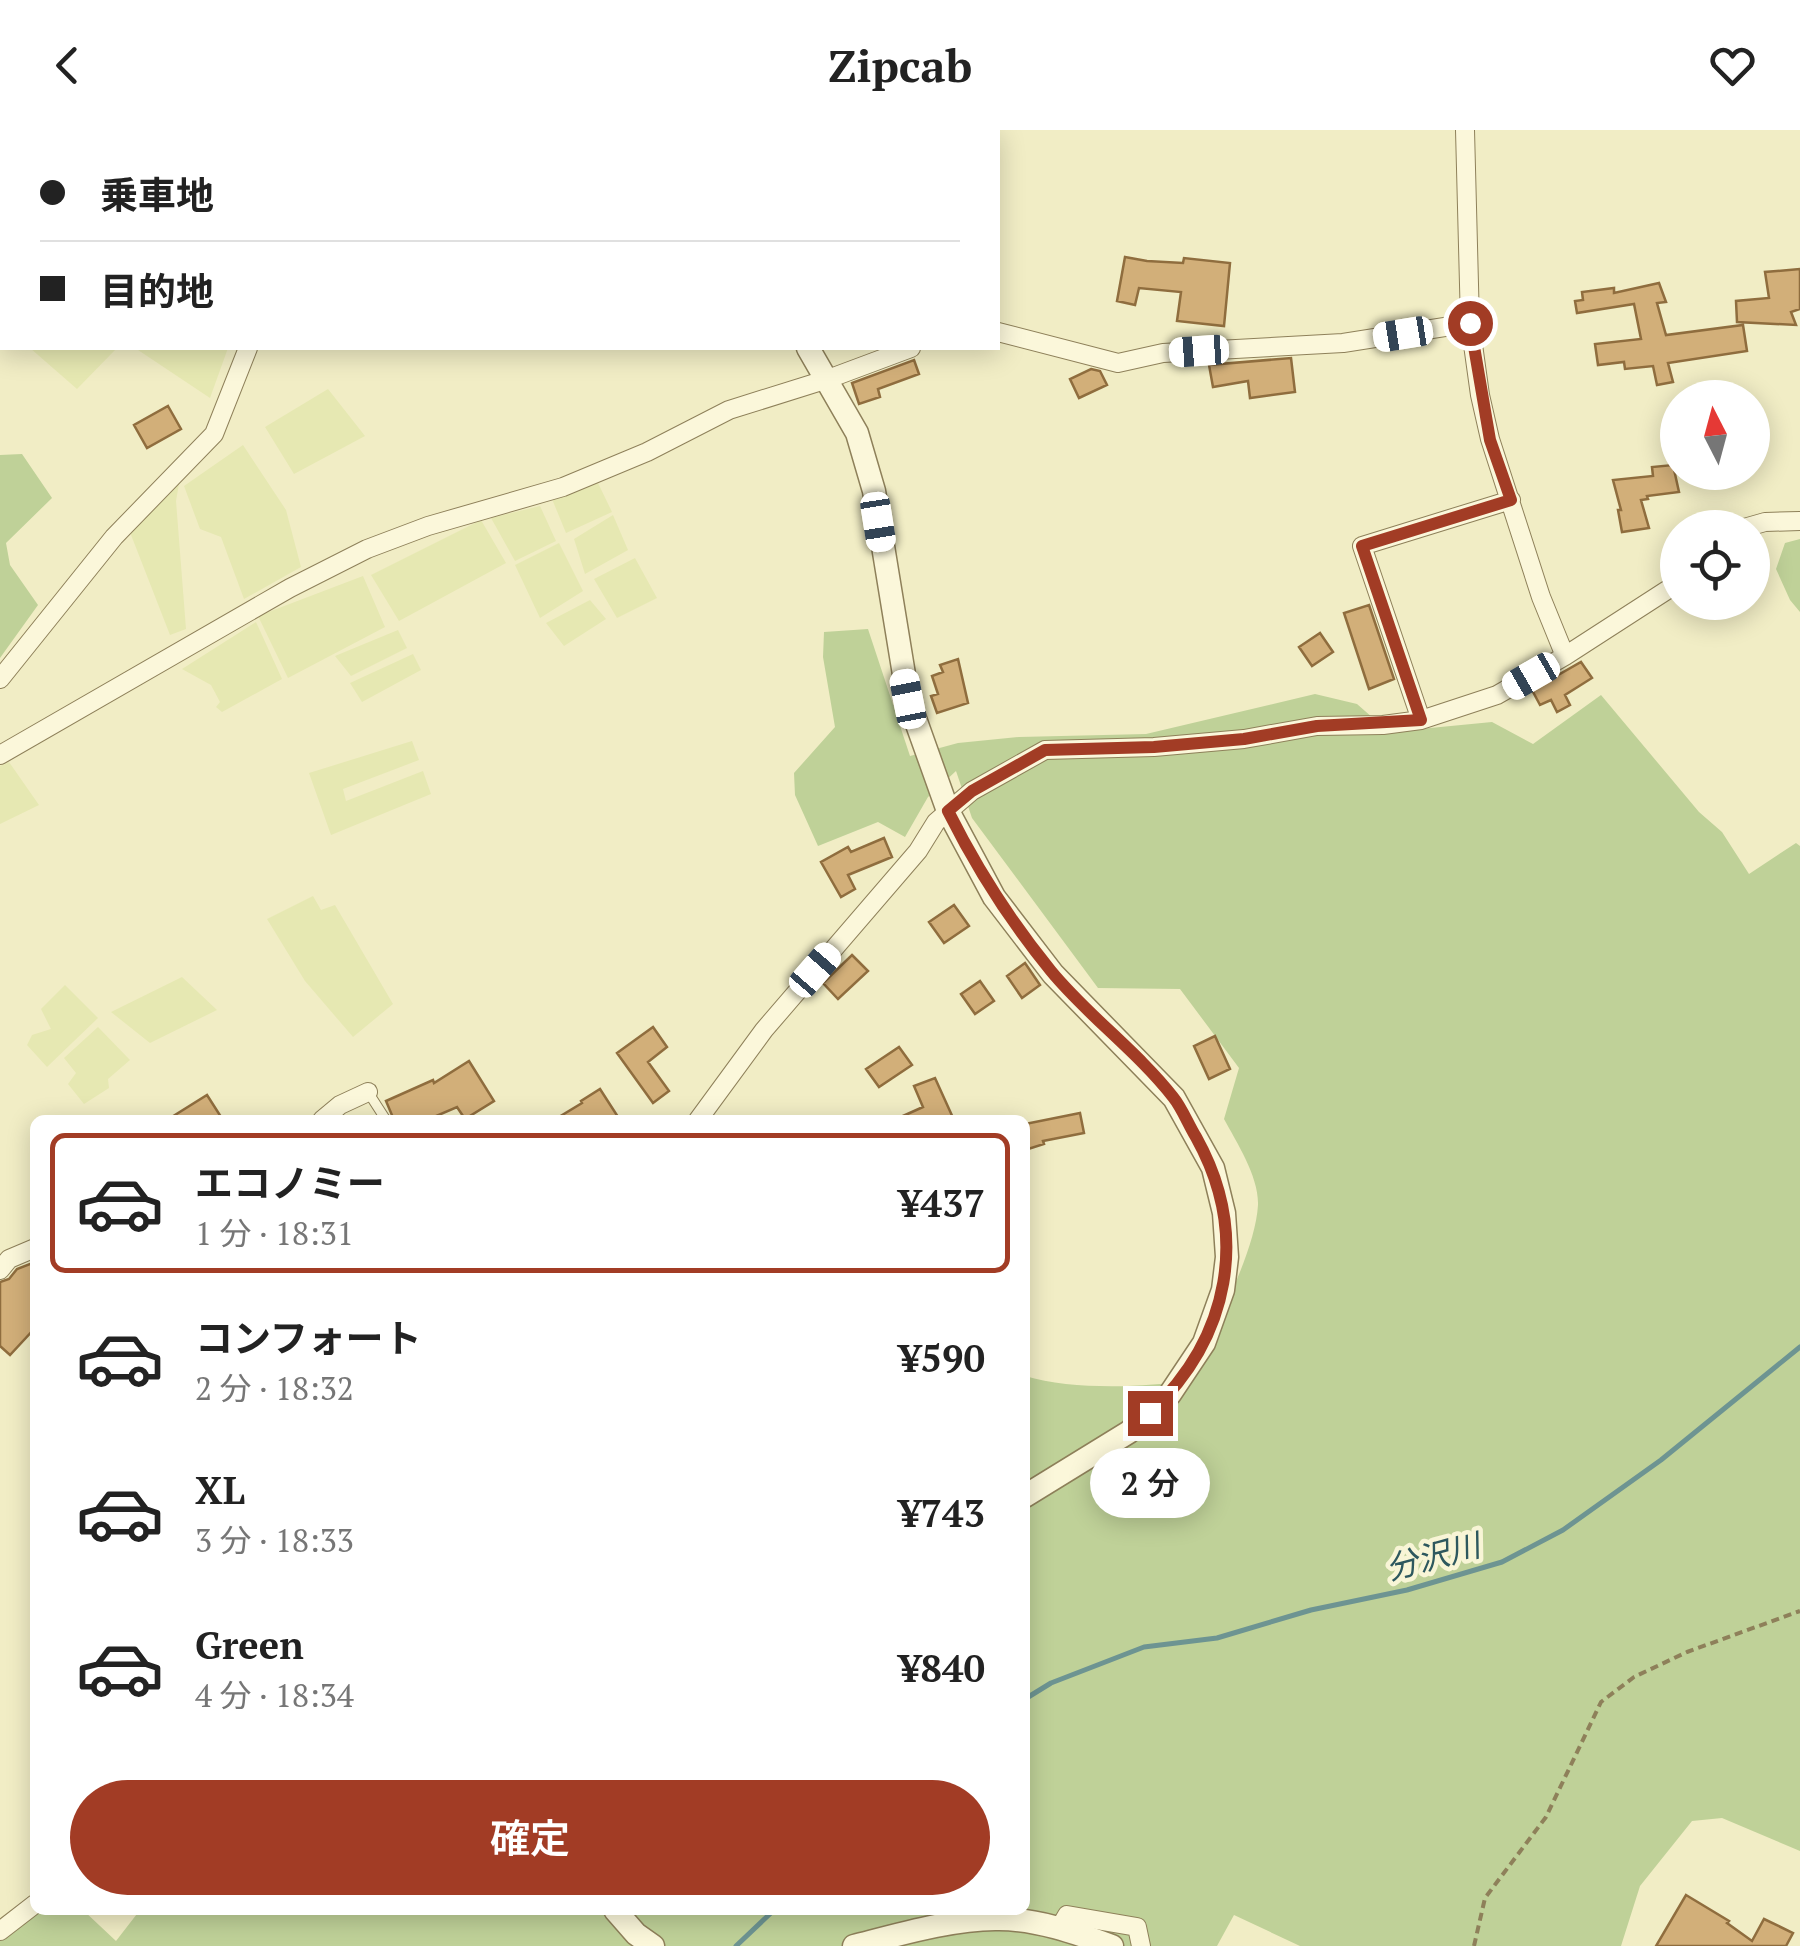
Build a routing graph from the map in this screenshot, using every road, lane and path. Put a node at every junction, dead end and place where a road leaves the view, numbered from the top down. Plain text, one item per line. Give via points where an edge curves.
1 (1465, 130) edge
2 (1470, 323) junction
3 (1000, 333) edge
4 (247, 350) edge
5 (809, 350) edge
6 (906, 350) edge
7 (828, 380) junction
8 (1511, 500) junction
9 (1800, 521) edge
10 (1770, 522) edge
11 (1660, 595) edge
12 (1565, 656) junction
13 (0, 680) edge
14 (1421, 720) junction
15 (0, 755) edge
16 (948, 811) junction
17 (368, 1092) joint
18 (328, 1115) edge
19 (384, 1115) edge
20 (702, 1115) edge
21 (30, 1250) edge
22 (3, 1259) edge
23 (1030, 1493) edge
24 (1800, 1611) edge
25 (30, 1908) edge
26 (620, 1915) edge
27 (1060, 1927) junction
28 (0, 1931) edge
29 (653, 1946) edge
30 (854, 1946) edge
31 (1112, 1946) edge
32 (1142, 1946) edge
33 (1474, 1946) edge

1 - 2 street
2 - 3 street via 1343,343 1164,353 1118,363
2 - 8 street via 1490,440
4 - 13 street via 214,434 114,537
5 - 7 street
6 - 7 street
7 - 15 street via 729,410 563,487 367,550
7 - 16 street via 856,433 874,491 908,699
8 - 12 street
8 - 14 street via 1362,546
9 - 10 street
11 - 12 street
12 - 14 street via 1496,695
14 - 16 street via 1154,747 1045,750
16 - 20 street via 764,1030
16 - 23 street via 994,897 1053,974 1174,1098 1213,1168 1224,1213 1223,1290 1204,1343 1170,1394 1129,1432
17 - 18 street
17 - 19 lane
21 - 22 street
24 - 33 path via 1686,1652 1600,1702 1546,1817 1485,1898
25 - 28 street
26 - 29 street
27 - 30 street via 999,1919
27 - 31 street
27 - 32 street via 1067,1915 1137,1927

